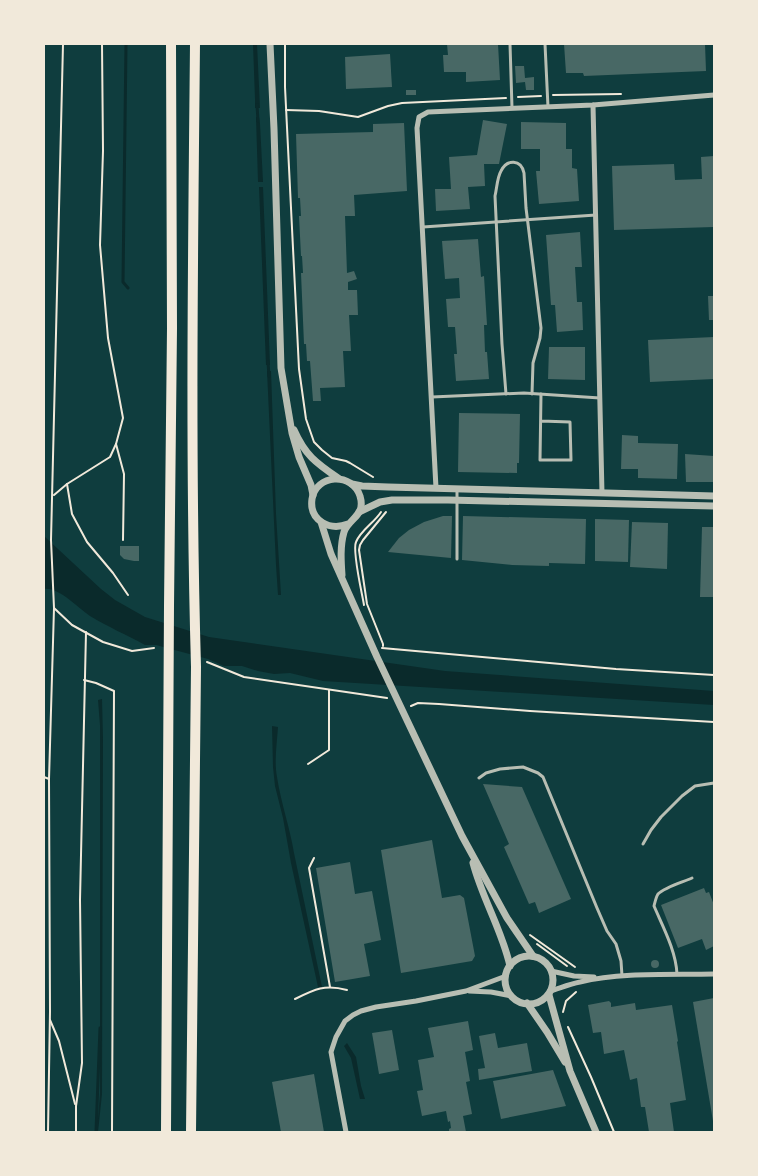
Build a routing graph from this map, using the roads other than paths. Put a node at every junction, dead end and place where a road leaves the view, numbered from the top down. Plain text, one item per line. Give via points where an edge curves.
1 (171, 44) edge
2 (195, 44) edge
3 (270, 44) edge
4 (510, 44) edge
5 (545, 44) edge
6 (714, 95) edge
7 (593, 105) junction
8 (548, 107) junction
9 (512, 108) junction
10 (596, 215) junction
11 (527, 220) junction
12 (496, 222) junction
13 (422, 227) junction
14 (506, 394) junction
15 (532, 394) junction
16 (541, 394) junction
17 (431, 398) junction
18 (600, 398) junction
19 (288, 416) junction
20 (541, 421) junction
21 (339, 478) junction
22 (352, 484) junction
23 (436, 488) junction
24 (457, 488) junction
25 (602, 493) junction
26 (313, 495) junction
27 (714, 496) edge
28 (436, 499) junction
29 (457, 500) junction
30 (714, 506) edge
31 (359, 512) junction
32 (322, 522) junction
33 (348, 524) junction
34 (457, 559) dead end
35 (342, 577) junction
36 (479, 778) dead end
37 (714, 783) edge
38 (643, 844) dead end
39 (470, 853) junction
40 (692, 878) dead end
41 (533, 956) junction
42 (510, 966) junction
43 (551, 971) junction
44 (714, 974) edge
45 (677, 975) junction
46 (506, 976) junction
47 (622, 977) junction
48 (602, 978) junction
49 (466, 991) junction
50 (549, 993) junction
51 (512, 996) junction
52 (527, 1004) junction
53 (570, 1071) junction
54 (166, 1132) edge
55 (191, 1132) edge
56 (346, 1132) edge
57 (596, 1132) edge

1 - 54 highway
2 - 55 highway via 196,667
3 - 19 street via 281,368
4 - 9 lane
5 - 8 lane
6 - 7 street
7 - 8 street
7 - 10 street
8 - 9 street
9 - 13 street via 428,112 420,117 417,128
10 - 11 lane
10 - 18 street
11 - 12 lane
11 - 12 lane via 523,168 514,162 507,164 500,173 495,196
11 - 15 lane via 541,328 533,363
12 - 13 lane
12 - 14 lane
13 - 17 street
14 - 15 lane
14 - 17 lane
15 - 16 lane
16 - 18 lane
16 - 20 lane
17 - 23 street
18 - 25 street
19 - 21 street via 309,456
19 - 26 street
20 - 20 lane via 540,460 571,460 570,422
21 - 22 street
21 - 26 street via 321,484
22 - 23 street
22 - 31 street via 360,497
23 - 24 street
23 - 28 street
24 - 25 street
24 - 29 lane
25 - 27 street
26 - 32 street via 312,507
28 - 29 street
28 - 31 street via 380,502
29 - 30 street
29 - 34 lane
31 - 33 street
32 - 33 street via 334,527
32 - 35 street
33 - 35 street via 341,551
35 - 39 street via 376,657
36 - 47 lane via 500,769 523,766 543,777 607,931 616,944
37 - 38 lane via 695,786 682,796 660,817
39 - 41 street
39 - 42 street
40 - 45 lane via 658,894 654,906 671,948
41 - 42 street via 520,958
41 - 43 street via 543,961
42 - 46 street
43 - 48 street
43 - 50 street via 553,980
44 - 45 street
45 - 47 street
46 - 49 street
46 - 51 street
47 - 48 street
48 - 50 street
49 - 51 street
49 - 56 street via 376,1007 361,1011 345,1021 332,1052
50 - 52 street via 540,1001
50 - 53 street
51 - 52 street
52 - 53 street
53 - 57 street

